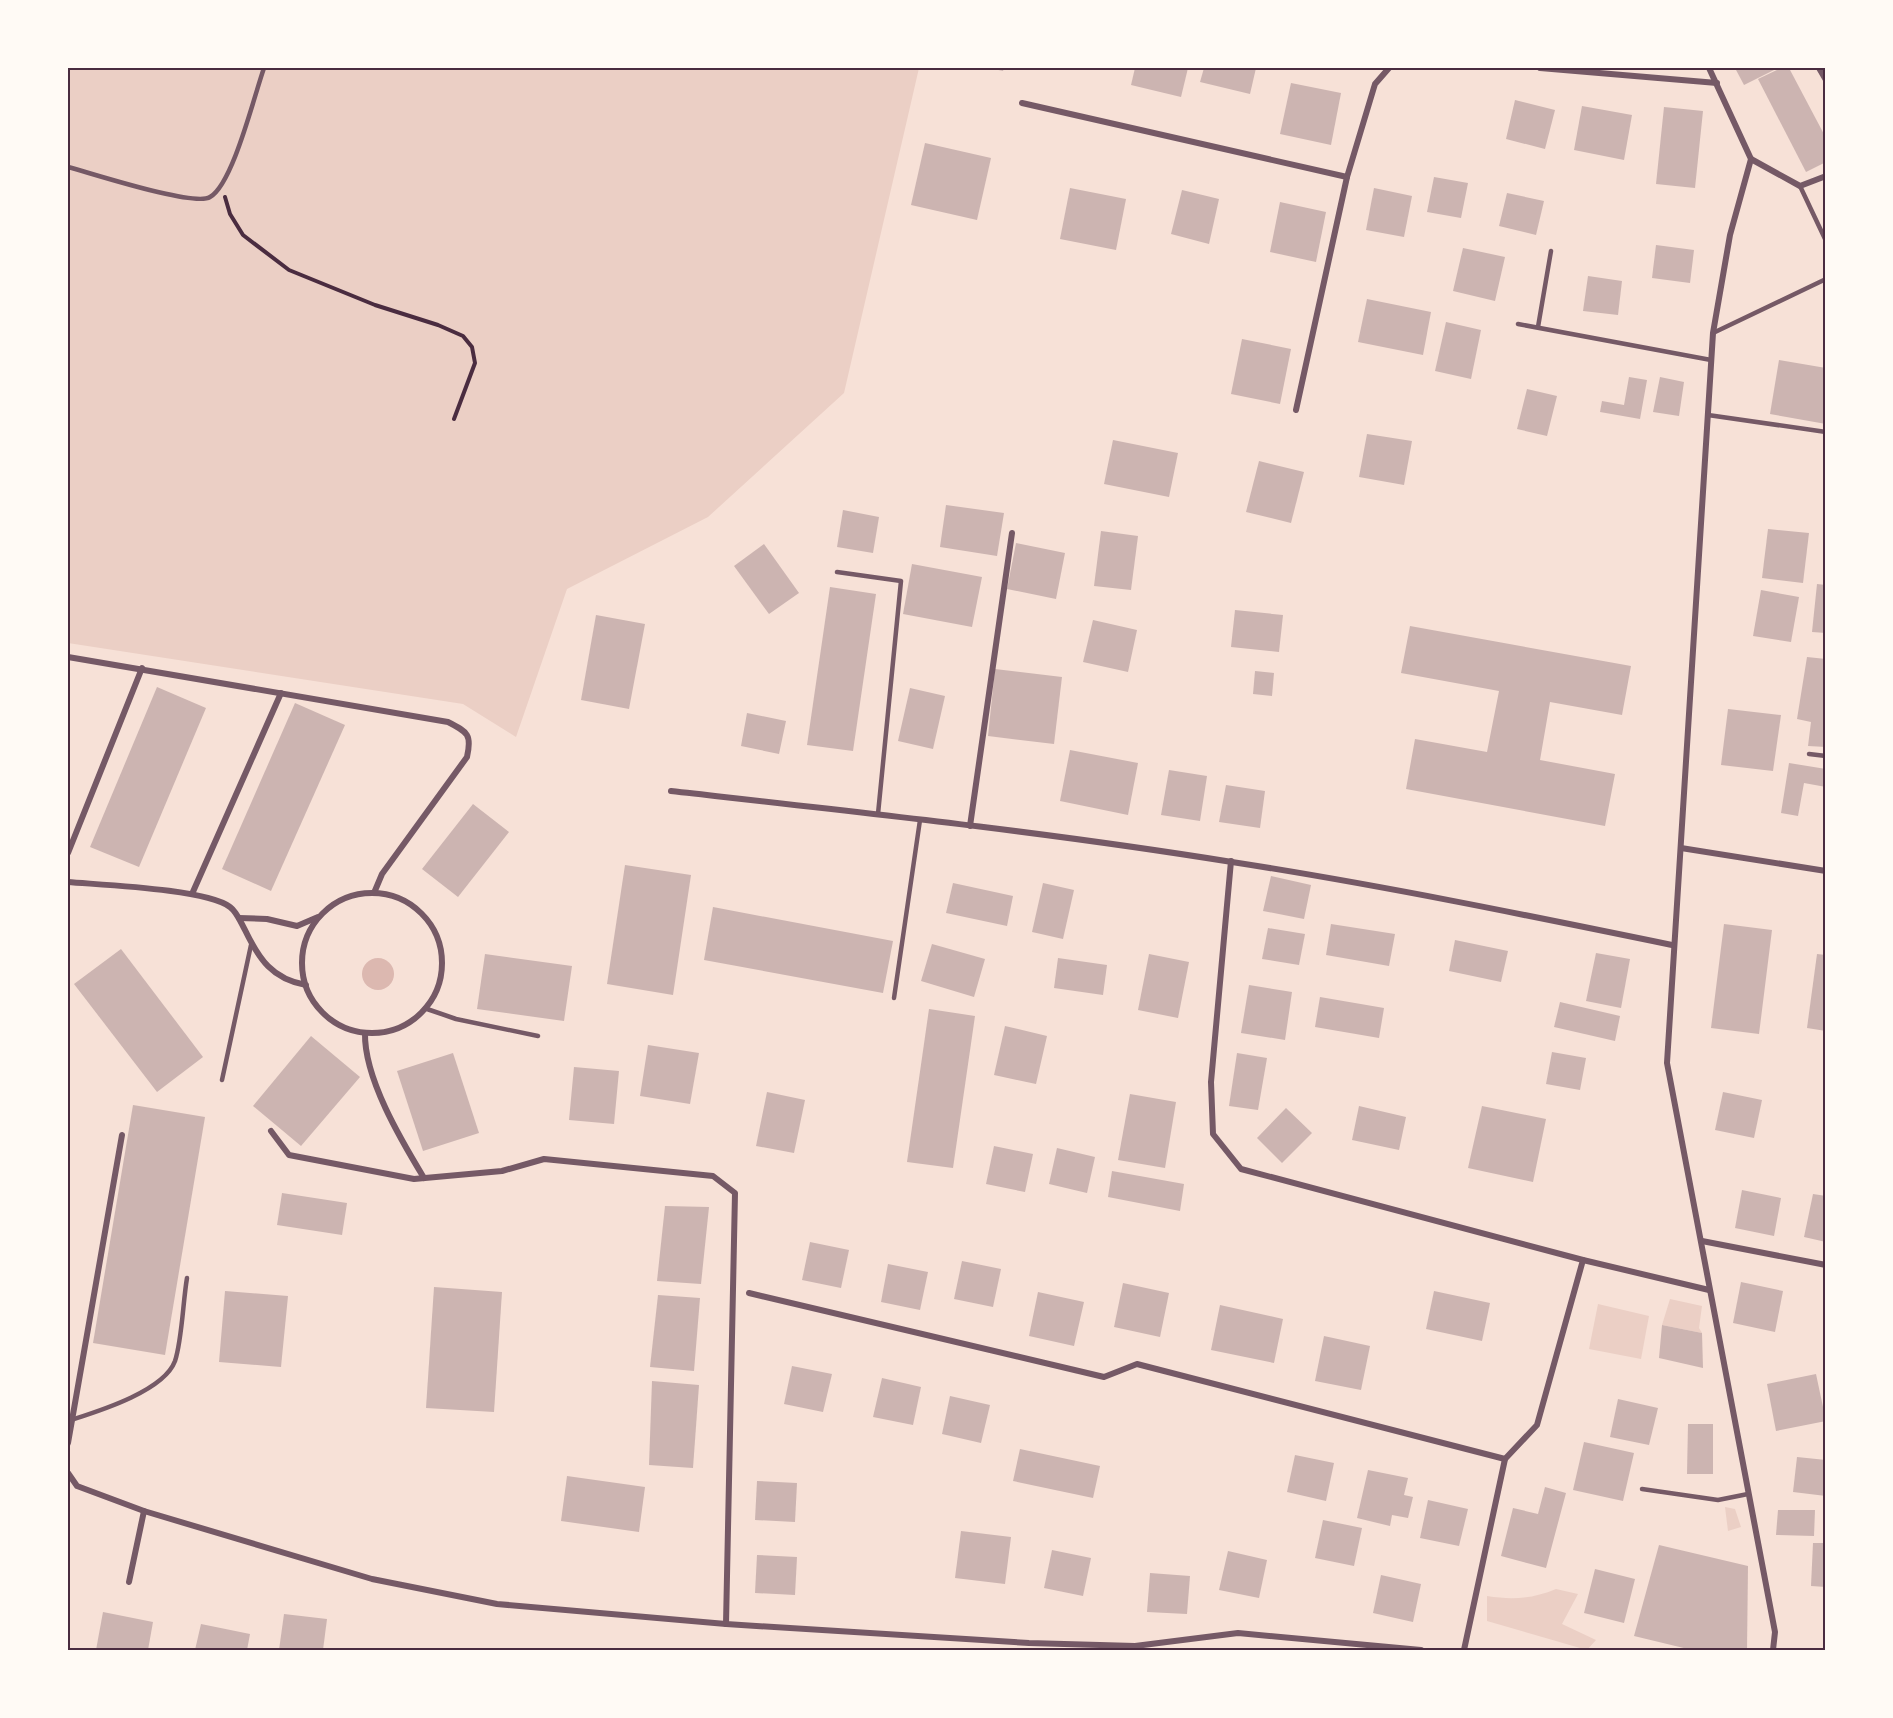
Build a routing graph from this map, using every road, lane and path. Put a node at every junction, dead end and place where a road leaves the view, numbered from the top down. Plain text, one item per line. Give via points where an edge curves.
1 (264, 68) edge
2 (1389, 68) edge
3 (1540, 68) edge
4 (1708, 68) edge
5 (1819, 68) edge
6 (1826, 80) edge
7 (1717, 83) junction
8 (1022, 103) dead end
9 (1751, 159) junction
10 (68, 167) edge
11 (1826, 176) edge
12 (1347, 177) junction
13 (1800, 186) junction
14 (222, 188) junction
15 (1826, 241) edge
16 (1551, 251) dead end
17 (1826, 279) edge
18 (1518, 324) dead end
19 (1538, 327) junction
20 (1713, 333) junction
21 (1711, 360) junction
22 (1296, 410) dead end
23 (1708, 415) junction
24 (454, 419) dead end
25 (1826, 432) edge
26 (1012, 533) dead end
27 (837, 572) dead end
28 (68, 657) edge
29 (142, 668) junction
30 (281, 693) junction
31 (1809, 754) dead end
32 (1826, 756) edge
33 (671, 791) dead end
34 (878, 814) junction
35 (920, 820) junction
36 (970, 826) junction
37 (1681, 848) junction
38 (68, 853) edge
39 (1231, 861) junction
40 (1826, 871) edge
41 (68, 882) edge
42 (374, 893) junction
43 (192, 894) junction
44 (319, 917) junction
45 (239, 918) junction
46 (251, 945) junction
47 (1672, 945) junction
48 (306, 985) junction
49 (894, 998) dead end
50 (426, 1009) junction
51 (365, 1033) junction
52 (538, 1036) dead end
53 (222, 1080) dead end
54 (272, 1131) dead end
55 (122, 1135) dead end
56 (424, 1178) junction
57 (1701, 1241) junction
58 (1583, 1260) junction
59 (1826, 1265) edge
60 (187, 1278) dead end
61 (1710, 1290) junction
62 (749, 1293) dead end
63 (71, 1420) junction
64 (68, 1443) edge
65 (1505, 1459) junction
66 (68, 1473) edge
67 (1642, 1489) dead end
68 (1748, 1494) junction
69 (144, 1511) junction
70 (129, 1582) dead end
71 (726, 1624) junction
72 (1421, 1650) edge
73 (1464, 1650) edge
74 (1773, 1650) edge

1 - 14 lane
2 - 12 street via 1375,84
3 - 7 street
4 - 7 street
5 - 6 street
7 - 9 street
8 - 12 street
9 - 13 street
9 - 20 street via 1730,235
10 - 14 lane via 187,200 208,199
11 - 13 street
12 - 22 street
13 - 15 lane
14 - 24 path via 230,214 243,235 289,270 463,336 472,347 475,363
16 - 19 lane
17 - 20 lane
18 - 19 lane
19 - 21 lane
20 - 21 street
21 - 23 street
23 - 25 lane
23 - 37 street
26 - 36 street
27 - 34 lane via 901,581
28 - 29 street
29 - 30 street
29 - 38 street
30 - 42 street via 448,722 465,730 470,742 467,757 382,874
30 - 43 street
31 - 32 lane
33 - 34 street
34 - 35 street
35 - 36 street
35 - 49 lane
36 - 39 street
37 - 40 street
37 - 47 street
39 - 47 street via 1458,901
39 - 58 street via 1211,1082 1214,1134 1241,1169
41 - 43 street
42 - 44 street via 344,898
42 - 50 street via 398,897 415,907 438,938 443,957 441,976
43 - 45 street via 230,907
44 - 45 street via 297,926
44 - 48 street via 303,950
45 - 46 street
46 - 48 street via 267,966 286,981
46 - 53 lane
47 - 57 street via 1666,1063
48 - 51 street via 328,1018
50 - 51 street via 407,1024 387,1032
50 - 52 lane
51 - 56 street via 365,1053 399,1136
54 - 56 street via 289,1155
55 - 63 street
56 - 71 street via 502,1171 544,1159 712,1176 735,1193
57 - 59 street
57 - 61 street
58 - 61 street
58 - 65 street via 1537,1425
60 - 63 lane via 175,1363 129,1400
61 - 68 street
62 - 65 street via 1104,1377 1137,1365
63 - 64 street
65 - 73 street
66 - 69 street via 77,1485
67 - 68 lane via 1718,1500
68 - 74 street via 1775,1632
69 - 70 street
69 - 71 street via 372,1579 497,1604
71 - 72 street via 1135,1646 1238,1634

